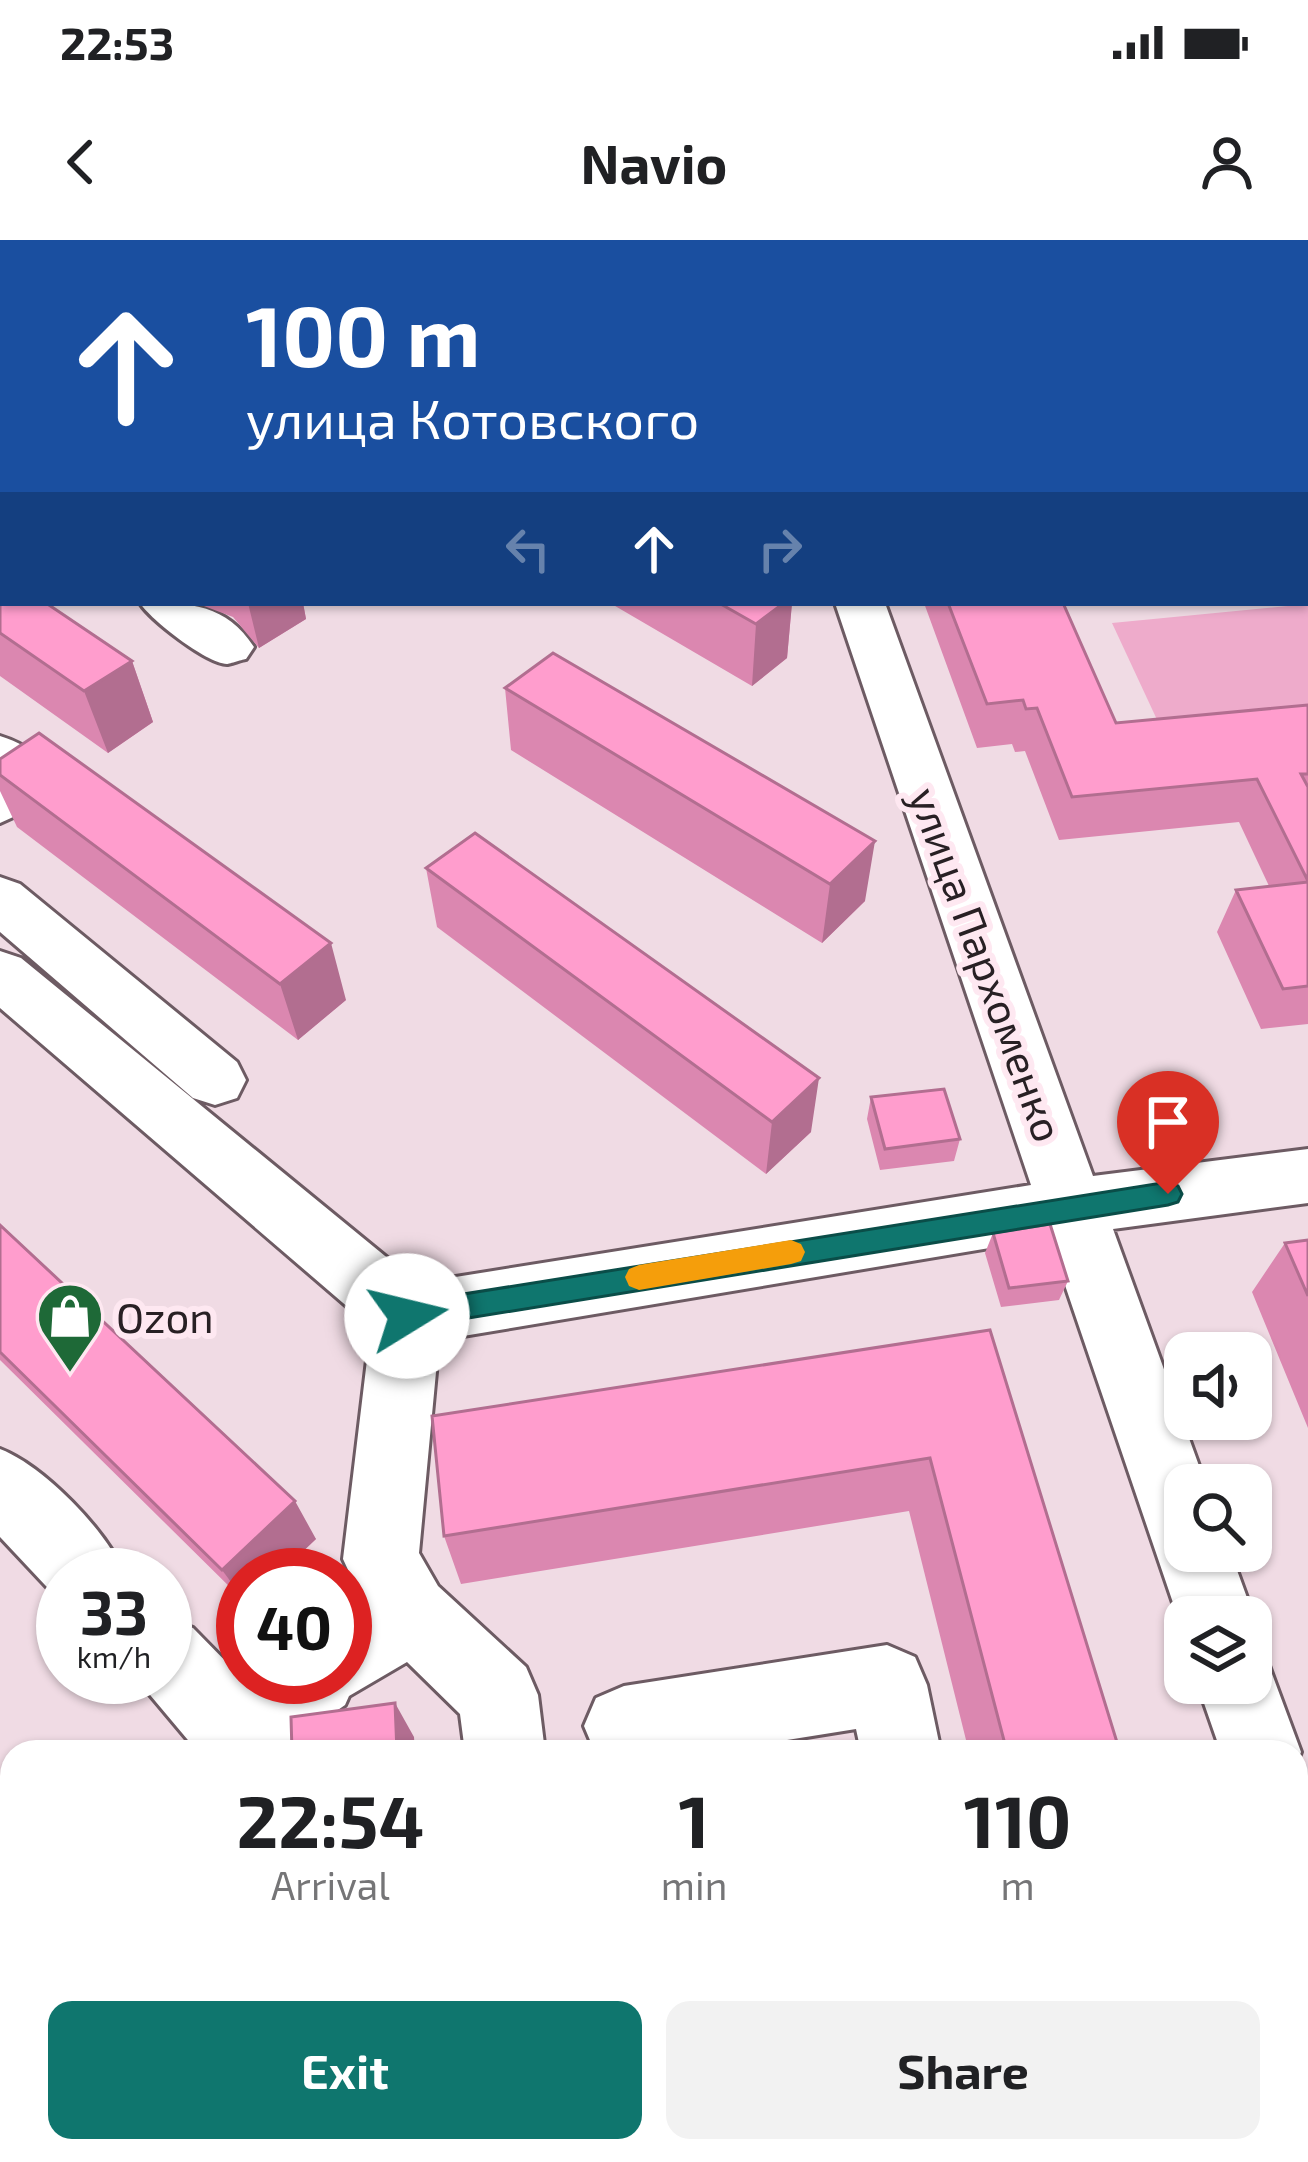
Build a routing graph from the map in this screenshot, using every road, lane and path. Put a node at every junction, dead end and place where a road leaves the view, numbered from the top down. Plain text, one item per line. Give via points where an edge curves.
1 (169, 606) edge
2 (861, 606) edge
3 (228, 647) dead end
4 (0, 754) edge
5 (0, 803) edge
6 (0, 898) edge
7 (0, 974) edge
8 (214, 1080) dead end
9 (1308, 1176) edge
10 (1075, 1206) junction
11 (407, 1316) junction
12 (1164, 1467) edge
13 (0, 1484) edge
14 (62, 1548) edge
15 (411, 1613) junction
16 (372, 1640) edge
17 (192, 1688) edge
18 (284, 1704) edge
19 (1244, 1704) edge
20 (624, 1726) dead end
21 (236, 1740) edge
22 (240, 1740) edge
23 (504, 1740) edge
24 (898, 1740) edge
25 (1257, 1740) edge

1 - 3 street
2 - 10 street, улица Пархоменко
4 - 5 street via 36,784
6 - 8 street
7 - 11 street
9 - 10 street
10 - 11 street
10 - 12 street, улица Пархоменко
11 - 15 street via 381,1559
13 - 14 street
15 - 16 street
15 - 23 street via 498,1695
17 - 21 street
18 - 22 street
19 - 25 street
20 - 24 street via 887,1685

